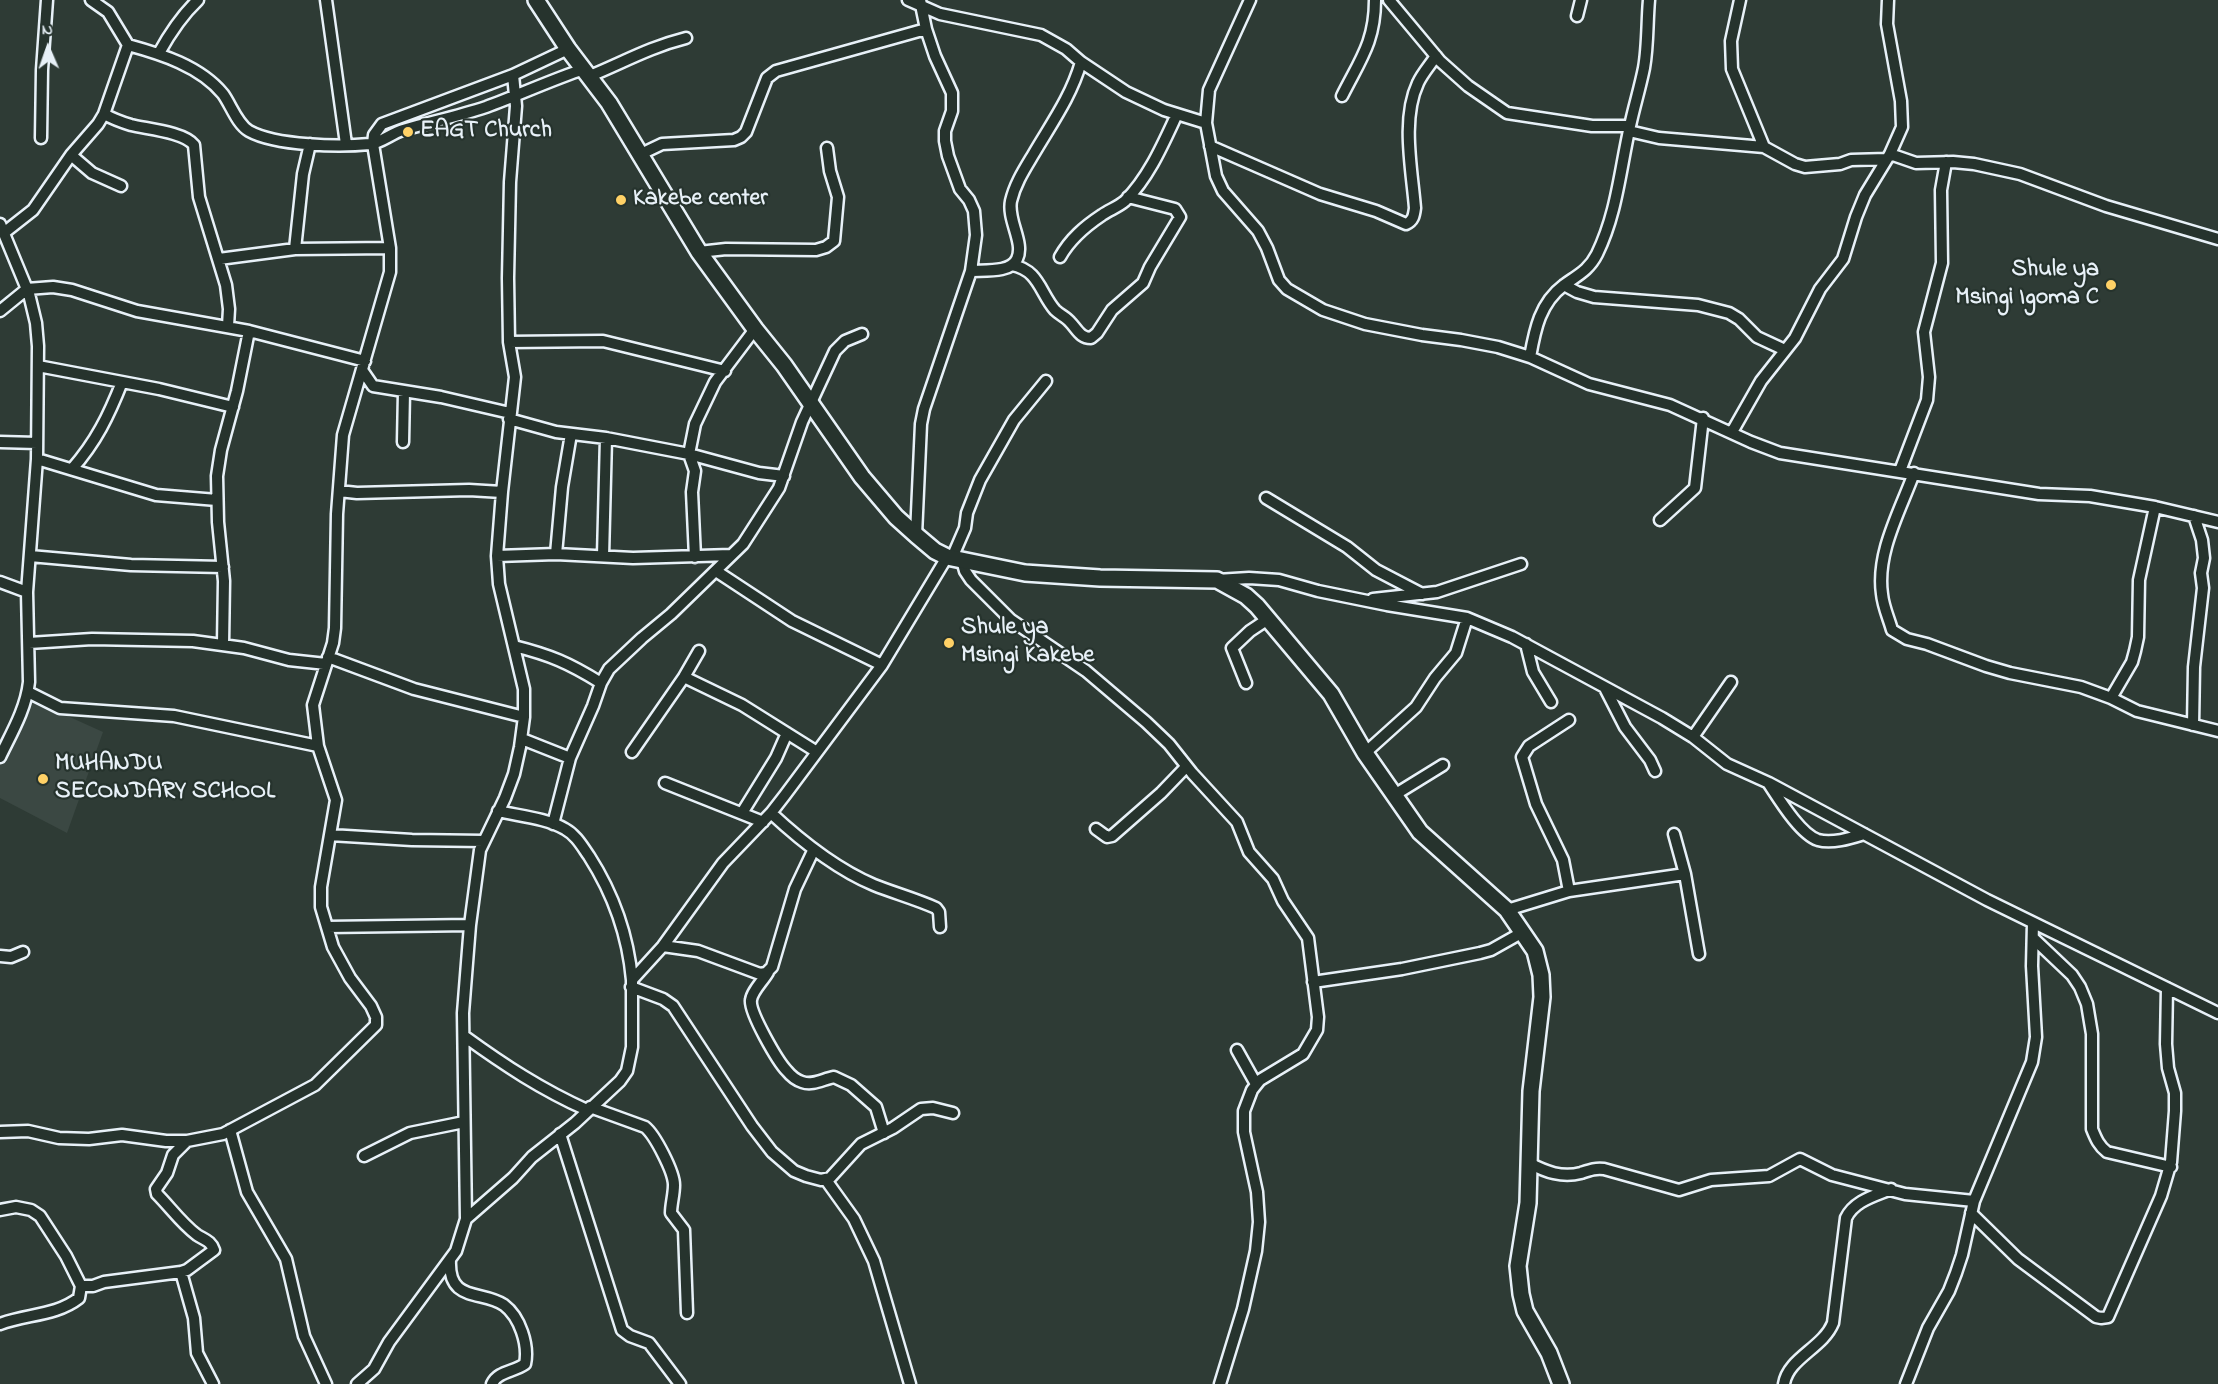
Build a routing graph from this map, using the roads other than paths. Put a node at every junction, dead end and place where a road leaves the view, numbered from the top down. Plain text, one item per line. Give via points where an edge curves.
1 (46, 0) edge
2 (91, 0) edge
3 (198, 0) edge
4 (326, 0) edge
5 (536, 0) edge
6 (908, 0) edge
7 (1250, 0) edge
8 (1375, 0) edge
9 (1389, 0) edge
10 (1581, 0) edge
11 (1649, 0) edge
12 (1740, 0) edge
13 (1888, 0) edge
14 (921, 4) edge
15 (1577, 16) dead end
16 (926, 29) junction
17 (686, 38) dead end
18 (128, 45) junction
19 (568, 49) junction
20 (159, 53) junction
21 (1436, 56) junction
22 (1082, 62) junction
23 (587, 73) junction
24 (513, 75) junction
25 (515, 95) junction
26 (1342, 96) dead end
27 (104, 114) junction
28 (1177, 114) junction
29 (1206, 123) junction
30 (1629, 129) junction
31 (41, 138) dead end
32 (310, 144) junction
33 (346, 144) junction
34 (373, 144) junction
35 (1210, 146) junction
36 (1764, 147) junction
37 (827, 148) dead end
38 (641, 154) junction
39 (71, 155) junction
40 (1889, 157) junction
41 (1946, 162) junction
42 (121, 186) dead end
43 (1128, 197) junction
44 (2, 228) edge
45 (2218, 239) edge
46 (390, 248) junction
47 (295, 249) junction
48 (699, 252) junction
49 (1060, 257) dead end
50 (219, 259) junction
51 (1012, 265) junction
52 (971, 271) junction
53 (1564, 285) junction
54 (27, 289) junction
55 (0, 311) edge
56 (228, 326) junction
57 (755, 329) junction
58 (249, 331) junction
59 (862, 334) dead end
60 (510, 342) junction
61 (1785, 350) junction
62 (1530, 357) junction
63 (364, 365) junction
64 (38, 366) junction
65 (725, 371) junction
66 (1046, 381) dead end
67 (122, 382) junction
68 (404, 392) junction
69 (812, 404) junction
70 (233, 407) junction
71 (510, 416) junction
72 (1703, 418) junction
73 (1732, 432) junction
74 (571, 434) junction
75 (606, 438) junction
76 (0, 442) edge
77 (37, 442) junction
78 (403, 442) dead end
79 (689, 454) junction
80 (37, 459) junction
81 (72, 469) junction
82 (1900, 471) junction
83 (1914, 474) junction
84 (784, 476) junction
85 (339, 490) junction
86 (502, 492) junction
87 (1266, 498) dead end
88 (217, 500) junction
89 (2155, 507) junction
90 (2194, 516) junction
91 (1660, 520) dead end
92 (2218, 522) edge
93 (916, 535) junction
94 (556, 554) junction
95 (731, 555) junction
96 (30, 556) junction
97 (497, 556) junction
98 (603, 556) junction
99 (695, 556) junction
100 (954, 558) junction
101 (1521, 564) dead end
102 (223, 567) junction
103 (716, 571) junction
104 (1217, 580) junction
105 (0, 582) edge
106 (27, 592) junction
107 (1422, 594) junction
108 (1363, 600) junction
109 (1467, 618) junction
110 (1268, 619) junction
111 (29, 643) junction
112 (1526, 644) junction
113 (223, 645) junction
114 (514, 646) junction
115 (699, 651) dead end
116 (327, 661) junction
117 (882, 665) junction
118 (684, 677) junction
119 (1731, 682) dead end
120 (601, 683) junction
121 (1245, 683) dead end
122 (1605, 688) junction
123 (28, 692) junction
124 (2111, 698) junction
125 (1551, 702) dead end
126 (524, 717) junction
127 (1569, 720) dead end
128 (2193, 724) junction
129 (2218, 731) edge
130 (787, 733) junction
131 (1693, 736) junction
132 (522, 740) junction
133 (318, 746) junction
134 (632, 752) dead end
135 (817, 752) junction
136 (1365, 753) junction
137 (0, 757) edge
138 (570, 758) junction
139 (1443, 765) dead end
140 (1186, 767) junction
141 (1655, 771) dead end
142 (665, 783) dead end
143 (1769, 783) junction
144 (1396, 794) junction
145 (498, 812) junction
146 (742, 813) junction
147 (771, 813) junction
148 (763, 822) junction
149 (553, 824) junction
150 (1096, 829) dead end
151 (1674, 834) dead end
152 (1864, 834) junction
153 (330, 835) junction
154 (484, 841) junction
155 (814, 849) junction
156 (1685, 874) junction
157 (1569, 891) junction
158 (1507, 910) junction
159 (2033, 923) junction
160 (470, 925) junction
161 (327, 927) junction
162 (940, 927) dead end
163 (1523, 932) junction
164 (2032, 938) junction
165 (663, 946) junction
166 (23, 952) dead end
167 (1699, 954) dead end
168 (0, 956) edge
169 (768, 972) junction
170 (1313, 982) junction
171 (631, 984) junction
172 (2167, 988) junction
173 (2217, 1011) edge
174 (464, 1036) junction
175 (1237, 1050) dead end
176 (1256, 1084) junction
177 (588, 1109) junction
178 (954, 1113) dead end
179 (464, 1122) junction
180 (230, 1130) junction
181 (0, 1132) edge
182 (884, 1133) junction
183 (560, 1134) junction
184 (187, 1141) junction
185 (364, 1156) dead end
186 (1529, 1164) junction
187 (2170, 1167) junction
188 (826, 1180) junction
189 (1891, 1189) junction
190 (1974, 1201) junction
191 (0, 1210) edge
192 (1971, 1213) junction
193 (466, 1219) junction
194 (450, 1260) junction
195 (181, 1272) junction
196 (81, 1286) junction
197 (687, 1313) dead end
198 (0, 1324) edge
199 (213, 1384) edge
200 (326, 1384) edge
201 (357, 1384) edge
202 (492, 1384) edge
203 (680, 1384) edge
204 (910, 1384) edge
205 (1220, 1384) edge
206 (1561, 1384) edge
207 (1784, 1384) edge
208 (1906, 1384) edge

1 - 31 street
2 - 18 street via 108,12
3 - 20 street via 172,28
4 - 33 street
5 - 19 street
6 - 14 street
7 - 29 street via 1209,90
8 - 26 street via 1375,20 1367,48
9 - 21 street
10 - 15 street
11 - 30 street via 1644,65
12 - 36 street via 1731,40 1732,69
13 - 40 street via 1887,24 1903,116
14 - 16 street
14 - 22 street via 940,14 1041,35
16 - 38 street via 776,71 767,78 741,137 662,144
16 - 52 street via 952,93 952,111 945,131 948,156 976,221
17 - 23 street
18 - 20 street
18 - 27 street
19 - 23 street
19 - 24 street
20 - 32 street via 213,84 250,131 280,141
21 - 30 street via 1468,86 1507,113
21 - 35 street via 1418,83 1408,120 1415,208 1411,222 1406,224 1320,194
22 - 28 street via 1126,92
22 - 51 street via 1071,91 1014,191 1010,218 1019,250
23 - 25 street via 547,81
23 - 38 street
24 - 25 street
24 - 34 street via 382,124
25 - 34 street via 458,116 401,130
25 - 60 street via 508,241
27 - 39 street
27 - 50 street via 192,142 199,197
28 - 29 street
28 - 43 street via 1147,174
29 - 35 street
30 - 36 street via 1659,138
30 - 53 street via 1618,196 1599,248 1587,270
32 - 33 street
32 - 47 street
33 - 34 street
34 - 46 street
35 - 62 street via 1223,191 1258,231 1279,280 1299,298 1365,324 1470,341
36 - 40 street via 1805,167
37 - 48 street via 838,197 834,241 816,250
38 - 48 street
39 - 42 street via 92,173
39 - 44 street via 33,210
40 - 41 street via 1916,163
40 - 61 street via 1865,195 1843,259 1820,289
41 - 45 street via 2020,174 2106,206
41 - 82 street via 1941,190 1942,263 1924,332 1929,377 1927,400
43 - 49 street via 1075,235
43 - 51 street via 1175,209 1180,217 1143,283 1112,310 1091,338 1080,334 1055,310 1030,273
44 - 54 street
46 - 47 street
46 - 63 street via 387,284
47 - 50 street
48 - 57 street
50 - 56 street via 226,285
51 - 52 street
52 - 93 street via 924,409
53 - 61 street via 1594,297 1698,305 1729,313 1757,337
53 - 62 street via 1542,311 1534,329
54 - 55 street
54 - 56 street via 72,290 137,311
54 - 64 street via 36,323
56 - 58 street
57 - 65 street
57 - 69 street
58 - 63 street
58 - 70 street
59 - 69 street via 845,341 835,351
60 - 65 street via 603,341
60 - 71 street via 515,377
61 - 73 street via 1761,381
62 - 72 street via 1589,384 1670,405
63 - 68 street via 373,386
63 - 85 street via 343,435
64 - 67 street
64 - 77 street
65 - 79 street via 701,409
66 - 100 street via 1014,420 980,480
67 - 70 street
67 - 81 street via 100,433
68 - 71 street via 441,397
68 - 78 street
69 - 84 street
69 - 93 street via 861,477
70 - 88 street via 221,450
71 - 74 street
71 - 86 street
72 - 73 street
72 - 91 street via 1695,488
73 - 82 street via 1780,453
74 - 75 street
74 - 94 street
75 - 79 street
75 - 98 street
76 - 77 street
77 - 80 street
79 - 84 street
79 - 99 street via 695,471
80 - 81 street
80 - 96 street
81 - 88 street via 156,495
82 - 83 street
83 - 89 street
83 - 124 street via 1883,561 1882,594 1892,630 1907,639 1986,666 2081,687
84 - 95 street via 749,535
85 - 86 street
85 - 116 street via 335,628
86 - 97 street
87 - 107 street via 1347,547 1376,570
88 - 102 street
89 - 90 street
89 - 124 street via 2139,580 2135,651
90 - 92 street
90 - 128 street via 2204,558
93 - 100 street
94 - 97 street
94 - 98 street
95 - 99 street
95 - 103 street
96 - 102 street
96 - 106 street
97 - 114 street via 499,584
98 - 99 street
100 - 104 street via 1025,573
100 - 117 street
100 - 140 street via 1011,620 1117,696 1169,744
101 - 107 street via 1459,586
102 - 113 street
103 - 117 street via 792,621
103 - 120 street via 609,669
104 - 108 street via 1279,580
104 - 110 street via 1246,596
105 - 106 street
106 - 111 street
107 - 108 street
108 - 109 street
109 - 112 street
109 - 136 street via 1456,653 1416,707
110 - 121 street via 1232,648
110 - 136 street via 1331,694
111 - 113 street via 162,639
111 - 123 street
112 - 122 street
112 - 125 street via 1533,672
113 - 116 street via 289,660
114 - 120 street via 548,654
114 - 126 street via 524,689
115 - 118 street
116 - 126 street via 414,689
116 - 133 street via 313,705
117 - 135 street
118 - 130 street via 726,696
118 - 134 street
119 - 131 street
120 - 138 street
122 - 131 street
122 - 141 street
123 - 133 street via 60,708 174,716
123 - 137 street
124 - 128 street via 2137,711
126 - 132 street
127 - 157 street via 1529,746 1522,757 1536,804 1563,860
128 - 129 street
130 - 135 street
130 - 146 street
131 - 143 street via 1727,764
132 - 138 street
132 - 145 street via 514,774
133 - 153 street via 335,796
135 - 147 street
136 - 144 street
138 - 149 street
139 - 144 street
140 - 150 street via 1112,836
140 - 170 street via 1235,819 1249,852 1272,879 1304,931
142 - 146 street
143 - 152 street
143 - 152 street via 1798,823 1816,839 1838,840
144 - 158 street via 1428,841
145 - 149 street
145 - 154 street
146 - 148 street
147 - 148 street
147 - 155 street
148 - 165 street via 723,863
149 - 171 street via 579,841 608,888 626,938
151 - 156 street
152 - 159 street
153 - 154 street
153 - 161 street via 321,887
154 - 160 street
155 - 162 street via 873,884 936,908
155 - 169 street via 795,889
156 - 157 street
156 - 167 street
157 - 158 street
158 - 163 street
159 - 164 street
159 - 172 street
160 - 161 street
160 - 174 street via 462,1013
161 - 180 street via 333,947 376,1017 376,1025 315,1085
163 - 170 street via 1480,953
163 - 186 street via 1535,951 1542,997 1531,1091
164 - 187 street via 2072,975 2087,1004 2092,1034 2092,1129 2096,1140 2107,1152
164 - 190 street via 2036,1037 2032,1062
165 - 169 street via 698,951 760,974
165 - 171 street
166 - 168 street
169 - 182 street via 751,1004 787,1072 803,1083 834,1077 846,1082 878,1109
170 - 176 street via 1318,1017 1312,1040 1303,1054
171 - 177 street via 632,1047 627,1071
171 - 188 street via 673,1006 772,1152 794,1171
172 - 173 street
172 - 187 street via 2166,1044 2175,1093
174 - 177 street via 522,1077
174 - 179 street
175 - 176 street
176 - 205 street via 1243,1121 1259,1207 1256,1251
177 - 183 street
177 - 197 street via 645,1127 672,1174 671,1213 684,1230
178 - 182 street via 922,1108
179 - 185 street via 410,1133
179 - 193 street
180 - 184 street
180 - 200 street via 247,1192 286,1259 304,1336
181 - 184 street via 28,1131 59,1138 122,1135
182 - 188 street via 861,1144
183 - 193 street
183 - 203 street via 622,1330 649,1342
184 - 195 street via 172,1155 157,1194 214,1250
186 - 189 street via 1546,1173 1566,1175 1604,1169 1679,1190 1711,1180 1769,1176 1800,1159 1832,1174
186 - 206 street via 1528,1203 1518,1266 1521,1294 1525,1311
187 - 192 street via 2161,1196 2105,1318 2096,1317 2030,1268
188 - 204 street via 854,1219 874,1261
189 - 190 street via 1913,1196
189 - 207 street via 1850,1210 1830,1331 1789,1370
190 - 192 street
191 - 196 street via 31,1210 40,1216
192 - 208 street via 1956,1273
193 - 194 street
194 - 201 street via 389,1341 374,1369
194 - 202 street via 449,1269 458,1286 474,1296 506,1306 522,1333 525,1364 499,1375
195 - 196 street
195 - 199 street via 192,1305 197,1353
196 - 198 street via 77,1300 58,1310

